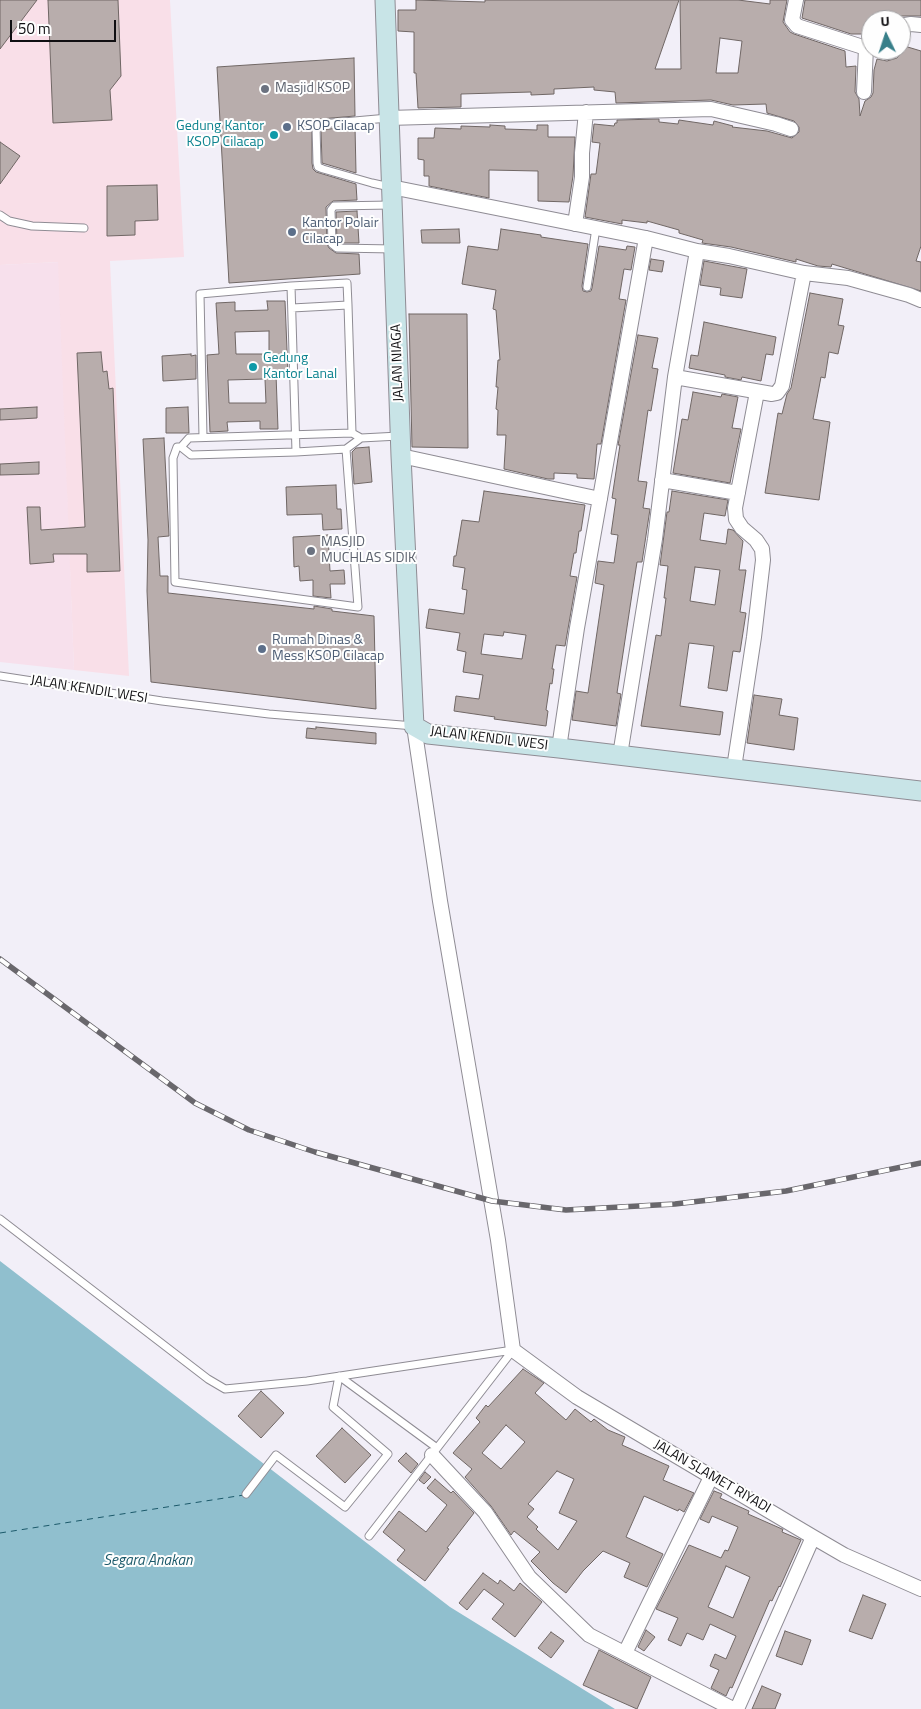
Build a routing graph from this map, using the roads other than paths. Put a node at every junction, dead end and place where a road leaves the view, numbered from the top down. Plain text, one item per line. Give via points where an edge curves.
1 (385, 0) edge
2 (796, 0) edge
3 (861, 46) edge
4 (870, 60) edge
5 (864, 92) dead end
6 (586, 112) junction
7 (388, 118) junction
8 (791, 129) dead end
9 (392, 196) junction
10 (0, 215) edge
11 (575, 224) junction
12 (84, 228) dead end
13 (596, 228) junction
14 (646, 238) junction
15 (394, 249) junction
16 (697, 251) junction
17 (804, 272) junction
18 (291, 286) junction
19 (587, 286) dead end
20 (921, 300) edge
21 (348, 305) junction
22 (292, 308) junction
23 (675, 377) junction
24 (756, 392) junction
25 (352, 433) junction
26 (294, 435) junction
27 (400, 436) junction
28 (203, 437) junction
29 (361, 438) junction
30 (181, 447) junction
31 (346, 449) junction
32 (296, 452) junction
33 (401, 456) junction
34 (662, 480) junction
35 (738, 493) junction
36 (600, 499) junction
37 (0, 676) edge
38 (414, 726) junction
39 (559, 748) junction
40 (620, 755) junction
41 (734, 768) junction
42 (921, 791) edge
43 (0, 1219) edge
44 (513, 1350) junction
45 (339, 1376) junction
46 (435, 1452) junction
47 (711, 1477) junction
48 (246, 1494) dead end
49 (369, 1536) dead end
50 (813, 1537) junction
51 (921, 1588) edge
52 (625, 1653) junction
53 (733, 1709) edge
54 (737, 1709) edge

1 - 7 main road, JALAN NIAGA
2 - 3 street via 792,20 797,26
4 - 5 street
6 - 7 street
6 - 8 street via 711,109
6 - 11 street
7 - 9 main road, JALAN NIAGA
7 - 9 lane via 316,127 317,163 318,167 372,184
9 - 11 street
9 - 15 main road, JALAN NIAGA
9 - 15 lane via 334,206 331,210 332,244 337,248
10 - 12 lane via 9,221 32,226
11 - 13 street
13 - 14 street
13 - 19 lane
14 - 16 street
14 - 36 street
15 - 27 main road, JALAN NIAGA
16 - 17 street
16 - 23 street
17 - 20 street via 848,278
17 - 24 street via 782,386 777,393
18 - 21 lane via 347,283
18 - 22 lane
18 - 28 lane via 200,294
21 - 22 lane
21 - 25 lane
22 - 26 lane
23 - 24 street
23 - 34 street
24 - 35 street
25 - 26 lane
25 - 29 lane
26 - 28 lane
26 - 32 lane
27 - 29 lane
27 - 33 main road, JALAN NIAGA
28 - 30 lane via 189,438
29 - 31 lane
30 - 31 lane via 177,447 172,458 175,582 358,606
30 - 32 lane via 191,455
31 - 32 lane
33 - 36 street
33 - 38 main road, JALAN NIAGA
34 - 35 street
34 - 40 street
35 - 41 street via 734,508 736,519 762,549 763,560
36 - 39 street
37 - 38 lane, JALAN KENDIL WESI via 268,714
38 - 39 main road, JALAN KENDIL WESI via 428,734
38 - 44 street
39 - 40 main road, JALAN KENDIL WESI
40 - 41 main road, JALAN KENDIL WESI
41 - 42 main road, JALAN KENDIL WESI
43 - 45 lane via 225,1390
44 - 45 lane
44 - 46 lane
44 - 47 street, JALAN SLAMET RIYADI via 577,1397
45 - 46 lane
45 - 48 lane via 333,1408 388,1454 345,1507 276,1455
46 - 49 lane
46 - 52 street via 485,1512 529,1577 589,1635
47 - 50 street, JALAN SLAMET RIYADI
47 - 52 street
50 - 51 street, JALAN SLAMET RIYADI via 844,1555
50 - 54 street
52 - 53 street

